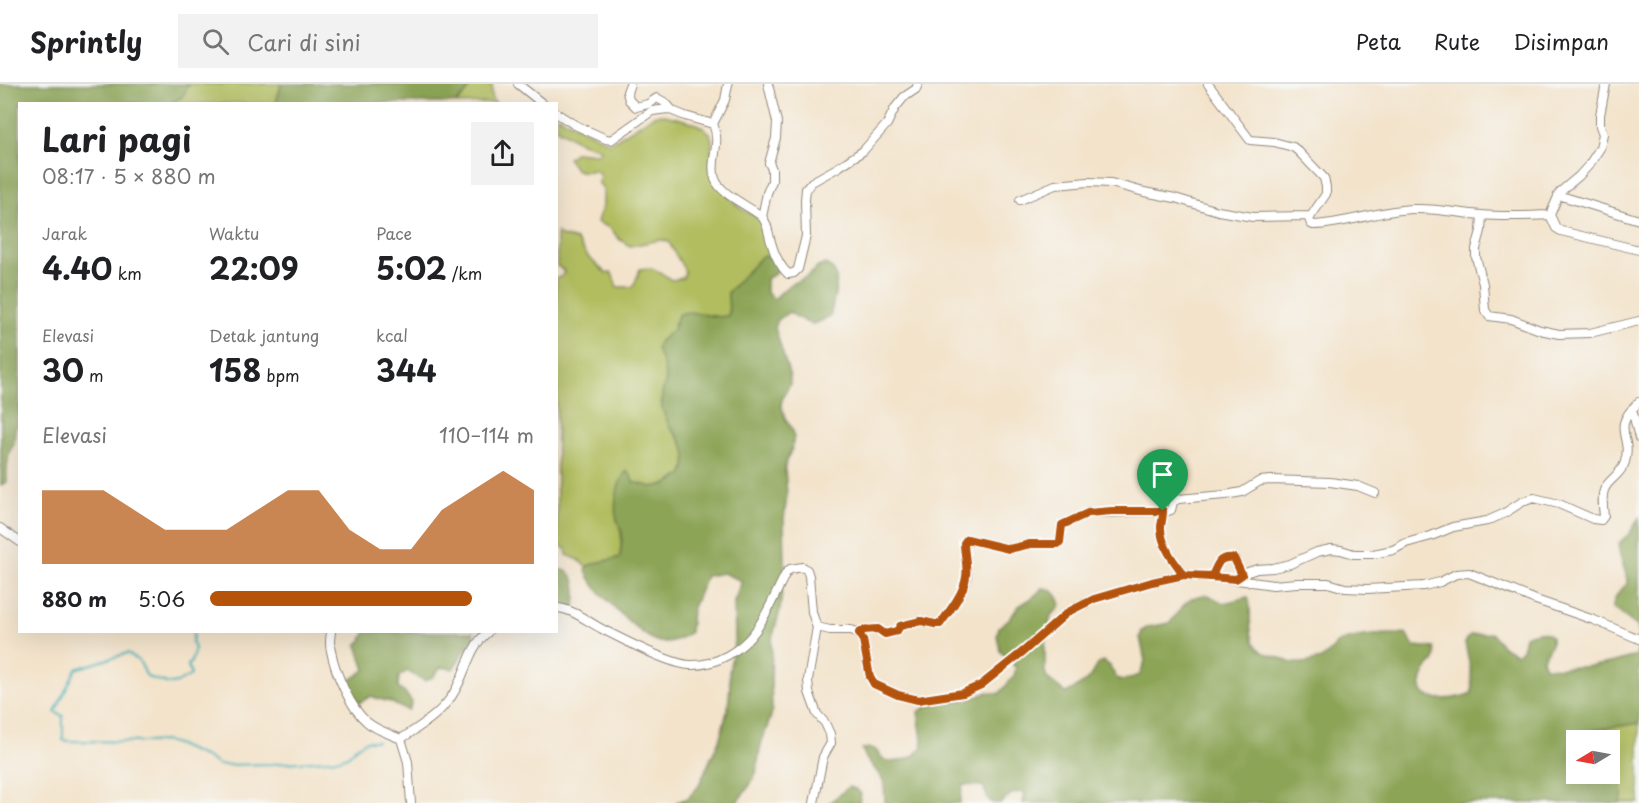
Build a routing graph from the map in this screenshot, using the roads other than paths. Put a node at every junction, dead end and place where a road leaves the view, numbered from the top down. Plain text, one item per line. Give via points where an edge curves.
1 (518, 84) edge
2 (630, 84) edge
3 (728, 84) edge
4 (768, 84) edge
5 (918, 84) edge
6 (1208, 84) edge
7 (1606, 84) edge
8 (540, 102) edge
9 (672, 110) junction
10 (558, 114) edge
11 (713, 124) junction
12 (1558, 195) junction
13 (1020, 200) dead end
14 (1550, 214) junction
15 (1482, 215) junction
16 (1311, 216) junction
17 (762, 217) junction
18 (1639, 220) edge
19 (1639, 250) edge
20 (1639, 321) edge
21 (1639, 402) edge
22 (1632, 409) junction
23 (1639, 438) edge
24 (1375, 494) dead end
25 (1163, 511) junction
26 (0, 528) edge
27 (18, 541) edge
28 (1184, 575) junction
29 (1212, 576) junction
30 (1239, 577) junction
31 (558, 608) edge
32 (818, 627) junction
33 (331, 633) edge
34 (487, 633) edge
35 (859, 633) junction
36 (1639, 639) edge
37 (401, 740) junction
38 (411, 803) edge
39 (814, 803) edge

1 - 8 street
2 - 9 street via 629,100 636,107 657,98
3 - 11 street
4 - 17 street via 777,122 769,163 772,181
5 - 17 street via 899,102 887,124 863,151 806,189 806,236 794,273 783,269
6 - 16 street via 1250,140 1293,147 1324,178 1326,195
7 - 12 street via 1600,115 1600,148 1589,165
9 - 10 street via 652,111 611,140
9 - 11 street
11 - 17 street via 717,138 715,179 735,200
12 - 14 street
12 - 18 street
13 - 16 street via 1055,185 1111,183 1253,217
14 - 15 street
14 - 19 street via 1561,231
15 - 16 street via 1399,210 1319,225 1311,224
15 - 20 street via 1476,257 1489,316 1559,334 1590,333
21 - 22 street
22 - 23 street
22 - 30 street via 1623,427 1626,460 1618,475 1605,486 1601,520 1534,498 1487,521 1453,527 1392,550 1354,554 1331,549
24 - 25 street via 1358,486 1330,482 1260,481 1242,492 1178,500 1171,510
25 - 28 street via 1165,543
25 - 35 street via 1088,513 1062,525 1058,544 1009,549 967,539 966,580 940,624 921,621 885,634 878,629
26 - 27 street
28 - 29 street
28 - 35 street via 1094,599 1068,612 981,685 963,693 918,700 874,684
29 - 30 street
29 - 30 street via 1220,560 1231,557 1237,561
30 - 36 street via 1273,585 1328,583 1367,589 1424,586 1469,573
31 - 32 street via 567,609 616,637 677,663 700,665 743,645 760,624 786,573 800,567 809,576 812,612
32 - 35 street
32 - 39 street via 809,692 831,743 822,757
33 - 37 street via 331,653 356,711 369,723
34 - 37 street via 478,641 456,689 437,714
37 - 38 street via 408,762

